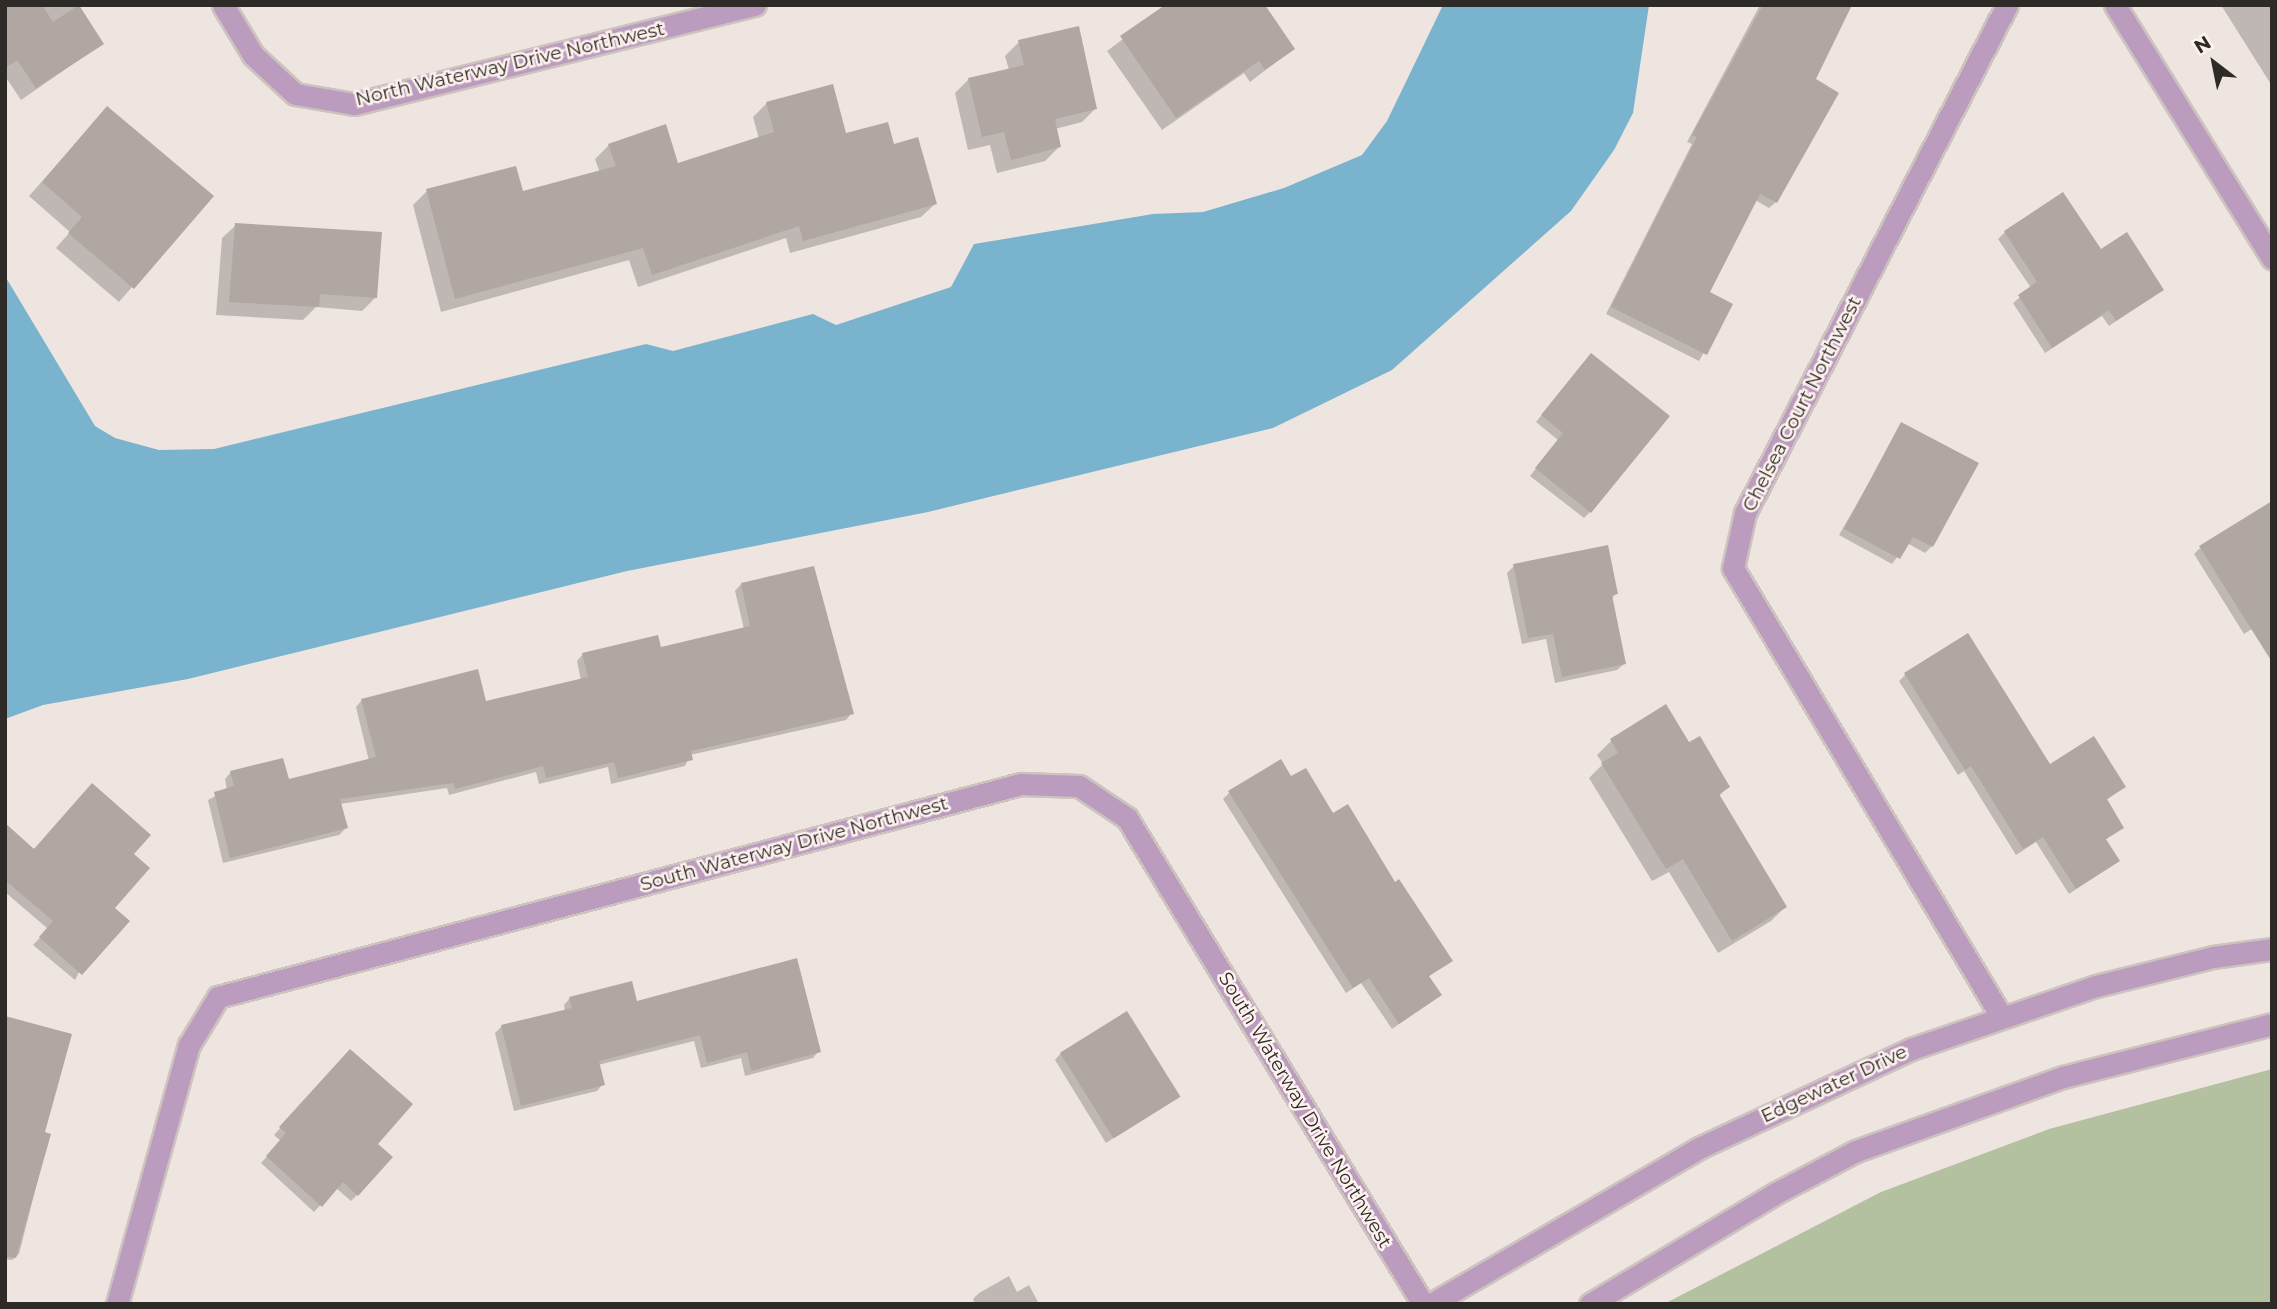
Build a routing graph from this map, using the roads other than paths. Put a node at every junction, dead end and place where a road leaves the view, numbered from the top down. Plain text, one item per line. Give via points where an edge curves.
1 (223, 5) edge
2 (755, 5) edge
3 (2007, 5) edge
4 (2115, 5) edge
5 (2272, 258) edge
6 (2272, 949) edge
7 (2001, 1016) junction
8 (2272, 1024) edge
9 (117, 1304) edge
10 (1423, 1304) edge
11 (1431, 1304) edge
12 (1590, 1304) edge

1 - 2 street, North Waterway Drive Northwest via 253,55 295,94 354,104
3 - 7 street, Chelsea Court Northwest via 1745,513 1734,568
4 - 5 street
6 - 7 street, Edgewater Drive via 2213,957
7 - 11 street, Edgewater Drive via 1911,1049 1699,1148
8 - 12 street via 2063,1077 1856,1151
9 - 10 street, South Waterway Drive Northwest via 189,1045 218,997 1021,784 1079,786 1127,818

